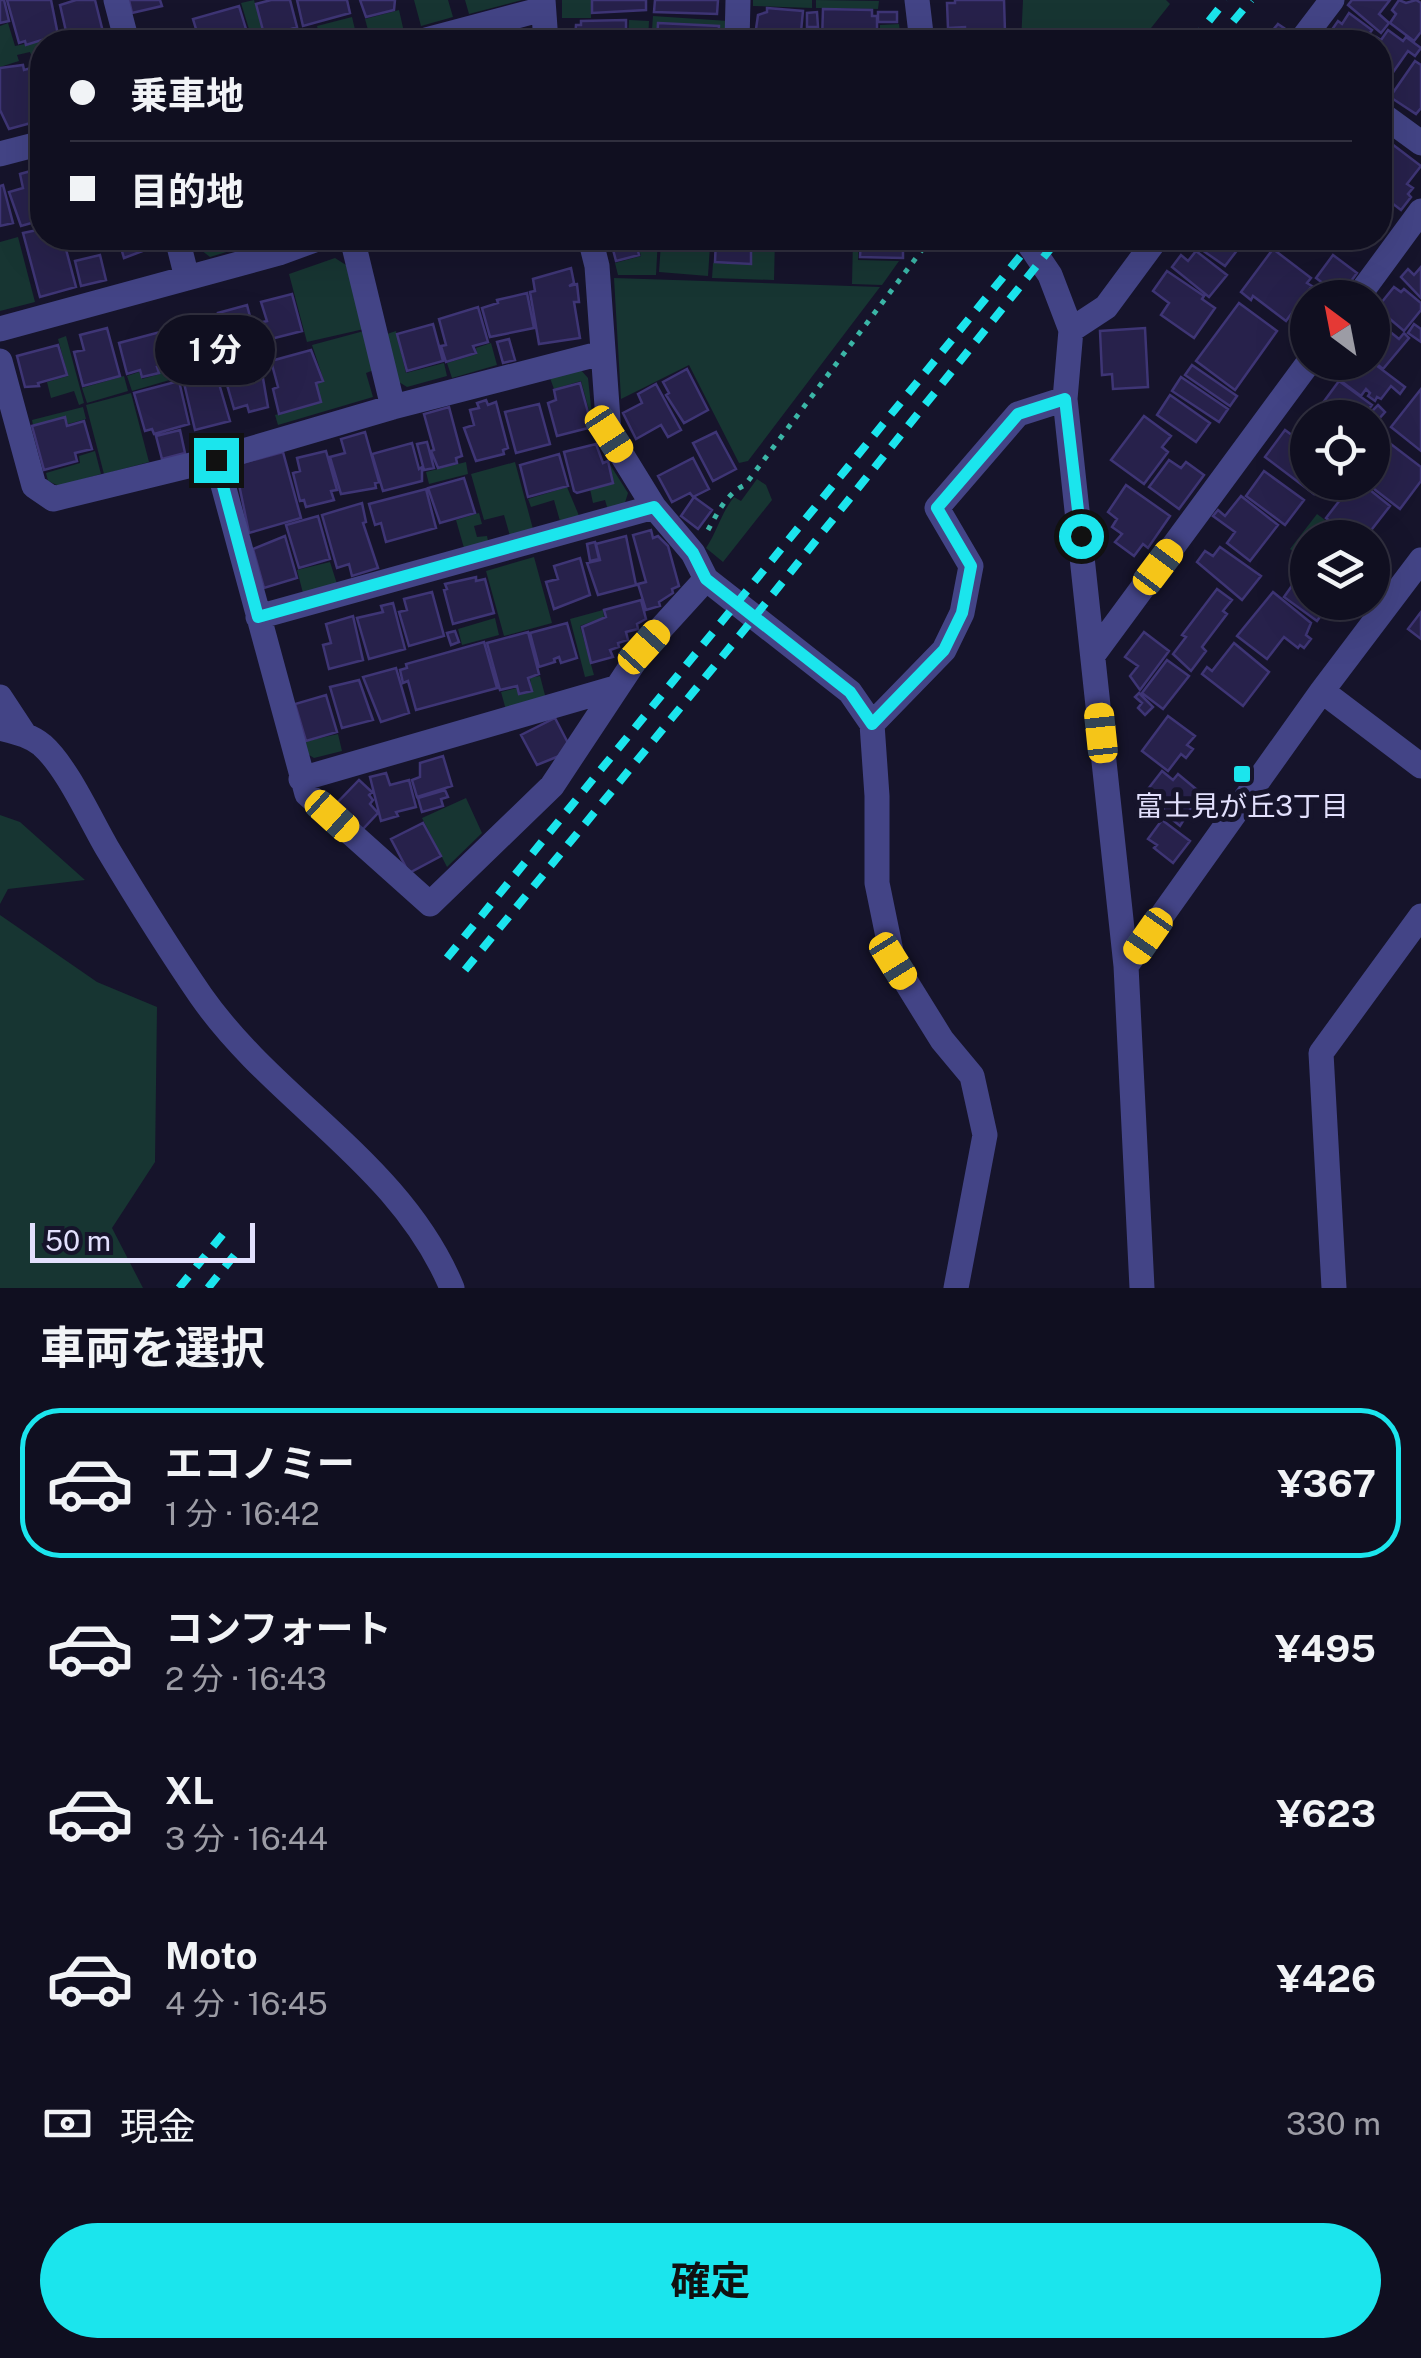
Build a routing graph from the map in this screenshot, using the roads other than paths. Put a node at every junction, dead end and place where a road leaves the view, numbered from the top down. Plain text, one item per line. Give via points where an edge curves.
1 (116, 0) edge
2 (738, 0) edge
3 (917, 0) edge
4 (1332, 0) edge
5 (543, 4) edge
6 (124, 30) edge
7 (457, 30) edge
8 (545, 30) edge
9 (737, 30) edge
10 (921, 30) edge
11 (1309, 30) edge
12 (1392, 122) edge
13 (1421, 143) edge
14 (30, 146) edge
15 (0, 154) edge
16 (1421, 211) edge
17 (180, 250) edge
18 (286, 250) edge
19 (355, 250) edge
20 (593, 250) edge
21 (1033, 250) edge
22 (1148, 250) edge
23 (187, 278) junction
24 (1370, 280) edge
25 (0, 329) edge
26 (1072, 330) junction
27 (602, 353) junction
28 (0, 361) edge
29 (1296, 380) edge
30 (1065, 399) junction
31 (393, 407) junction
32 (216, 460) junction
33 (654, 507) junction
34 (1421, 560) edge
35 (706, 579) junction
36 (258, 617) junction
37 (1093, 655) junction
38 (615, 688) junction
39 (1322, 691) junction
40 (0, 697) edge
41 (872, 724) junction
42 (0, 728) edge
43 (25, 735) junction
44 (1421, 766) edge
45 (301, 779) junction
46 (1421, 916) edge
47 (1126, 966) junction
48 (452, 1288) edge
49 (956, 1288) edge
50 (1142, 1288) edge
51 (1334, 1288) edge

1 - 6 street
2 - 9 street
3 - 10 street
4 - 11 street
5 - 7 street
5 - 8 street
12 - 13 street
14 - 15 street
16 - 24 street
17 - 23 street
18 - 23 street
19 - 31 street
20 - 27 street
21 - 26 street
22 - 26 street via 1106,307
23 - 25 street
26 - 30 street
27 - 31 street
27 - 33 street via 609,434
28 - 32 street via 34,486 52,499
29 - 37 street
30 - 37 street
30 - 41 street via 1018,414 937,508 971,566 962,613 944,650
31 - 32 street
32 - 36 street
33 - 35 street
33 - 36 street
34 - 39 street
35 - 38 street
35 - 41 street via 850,692
36 - 45 street
37 - 47 street
38 - 45 street
38 - 45 street via 552,786 430,904 308,794
39 - 44 street
39 - 47 street
40 - 43 street
41 - 49 street via 877,883 893,961 972,1076 985,1135
42 - 43 street
43 - 48 street via 44,747 82,801 228,1032 395,1195 431,1244
46 - 51 street via 1320,1053
47 - 50 street

